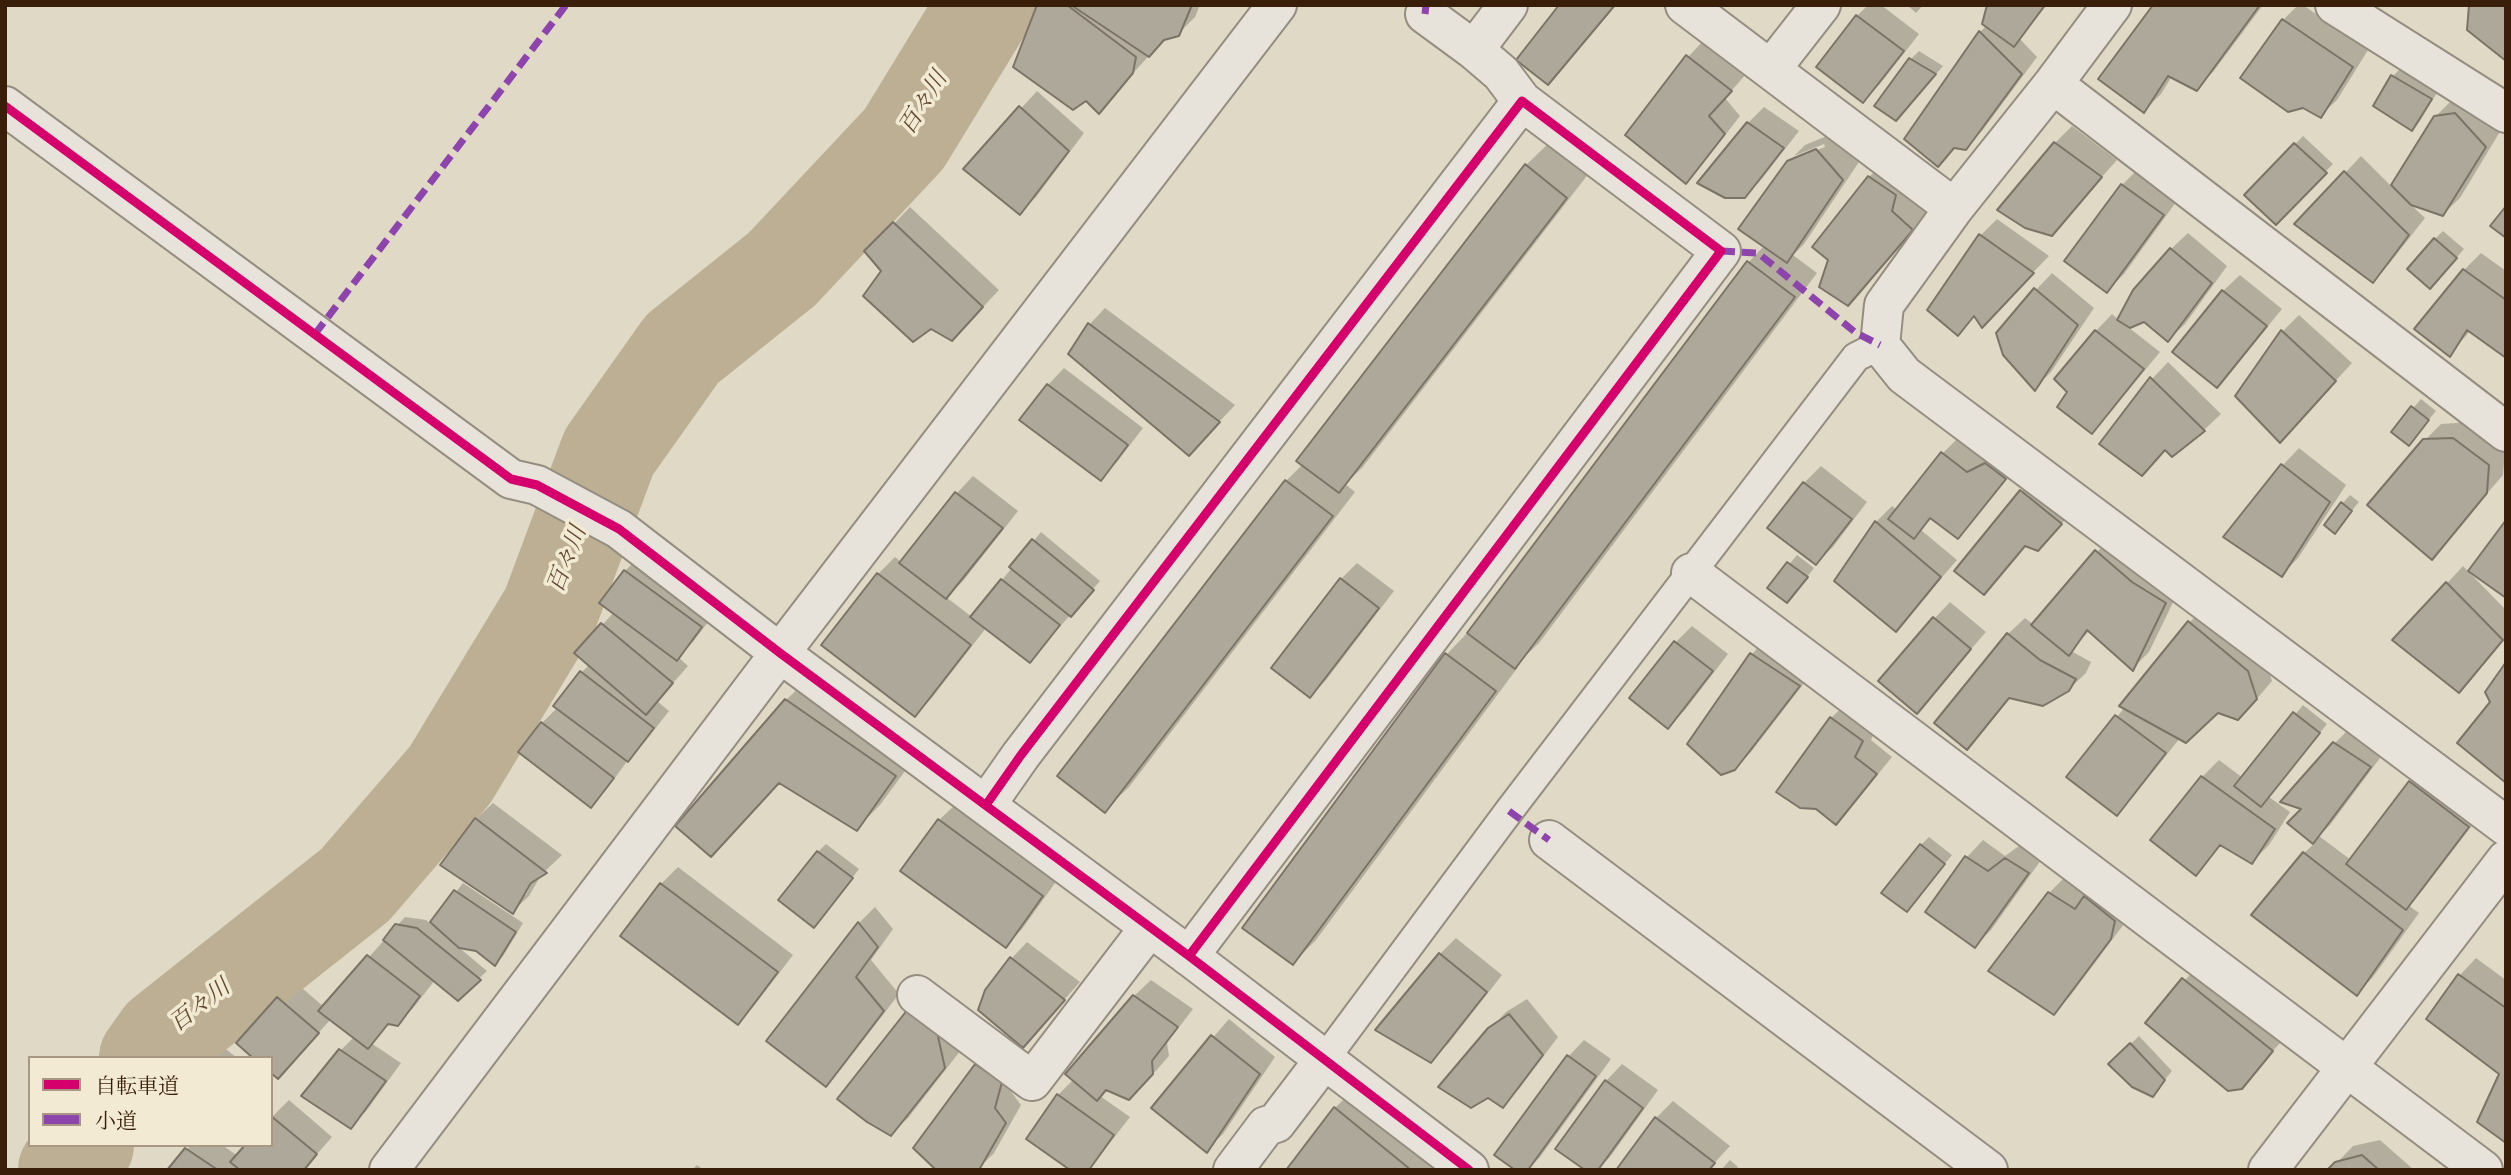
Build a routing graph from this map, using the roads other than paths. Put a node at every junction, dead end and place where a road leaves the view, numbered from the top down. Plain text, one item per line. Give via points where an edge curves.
1 (1277, 5) edge
2 (1508, 5) edge
3 (1685, 5) edge
4 (1821, 5) edge
5 (2112, 5) edge
6 (2335, 5) edge
7 (1425, 14) dead end
8 (1474, 50) junction
9 (1771, 69) junction
10 (2053, 84) junction
11 (1522, 101) junction
12 (5, 106) edge
13 (2506, 113) edge
14 (1954, 208) junction
15 (1880, 345) junction
16 (2506, 432) edge
17 (1691, 573) junction
18 (780, 653) junction
19 (986, 804) junction
20 (2506, 826) edge
21 (1549, 840) dead end
22 (2506, 860) edge
23 (1149, 928) junction
24 (1189, 957) junction
25 (917, 995) dead end
26 (1324, 1060) junction
27 (2347, 1068) junction
28 (389, 1170) edge
29 (1233, 1170) edge
30 (1469, 1170) edge
31 (1988, 1170) edge
32 (2268, 1170) edge
33 (2483, 1170) edge

1 - 18 street
2 - 8 street
3 - 9 street
4 - 9 street
5 - 10 street
6 - 13 street
7 - 8 street
8 - 11 street
9 - 14 street
10 - 14 street
10 - 16 street
11 - 19 street
11 - 24 street via 1721,251
12 - 18 street via 511,479 537,485 619,529
14 - 15 street via 1884,304
15 - 17 lane via 1856,357
15 - 20 street via 1904,375
17 - 26 lane
17 - 27 street
18 - 19 street
18 - 28 street
19 - 23 street
21 - 31 street
22 - 27 street
23 - 24 street
23 - 25 street via 1032,1082
24 - 26 street
26 - 29 street
26 - 30 street
27 - 32 street
27 - 33 street

